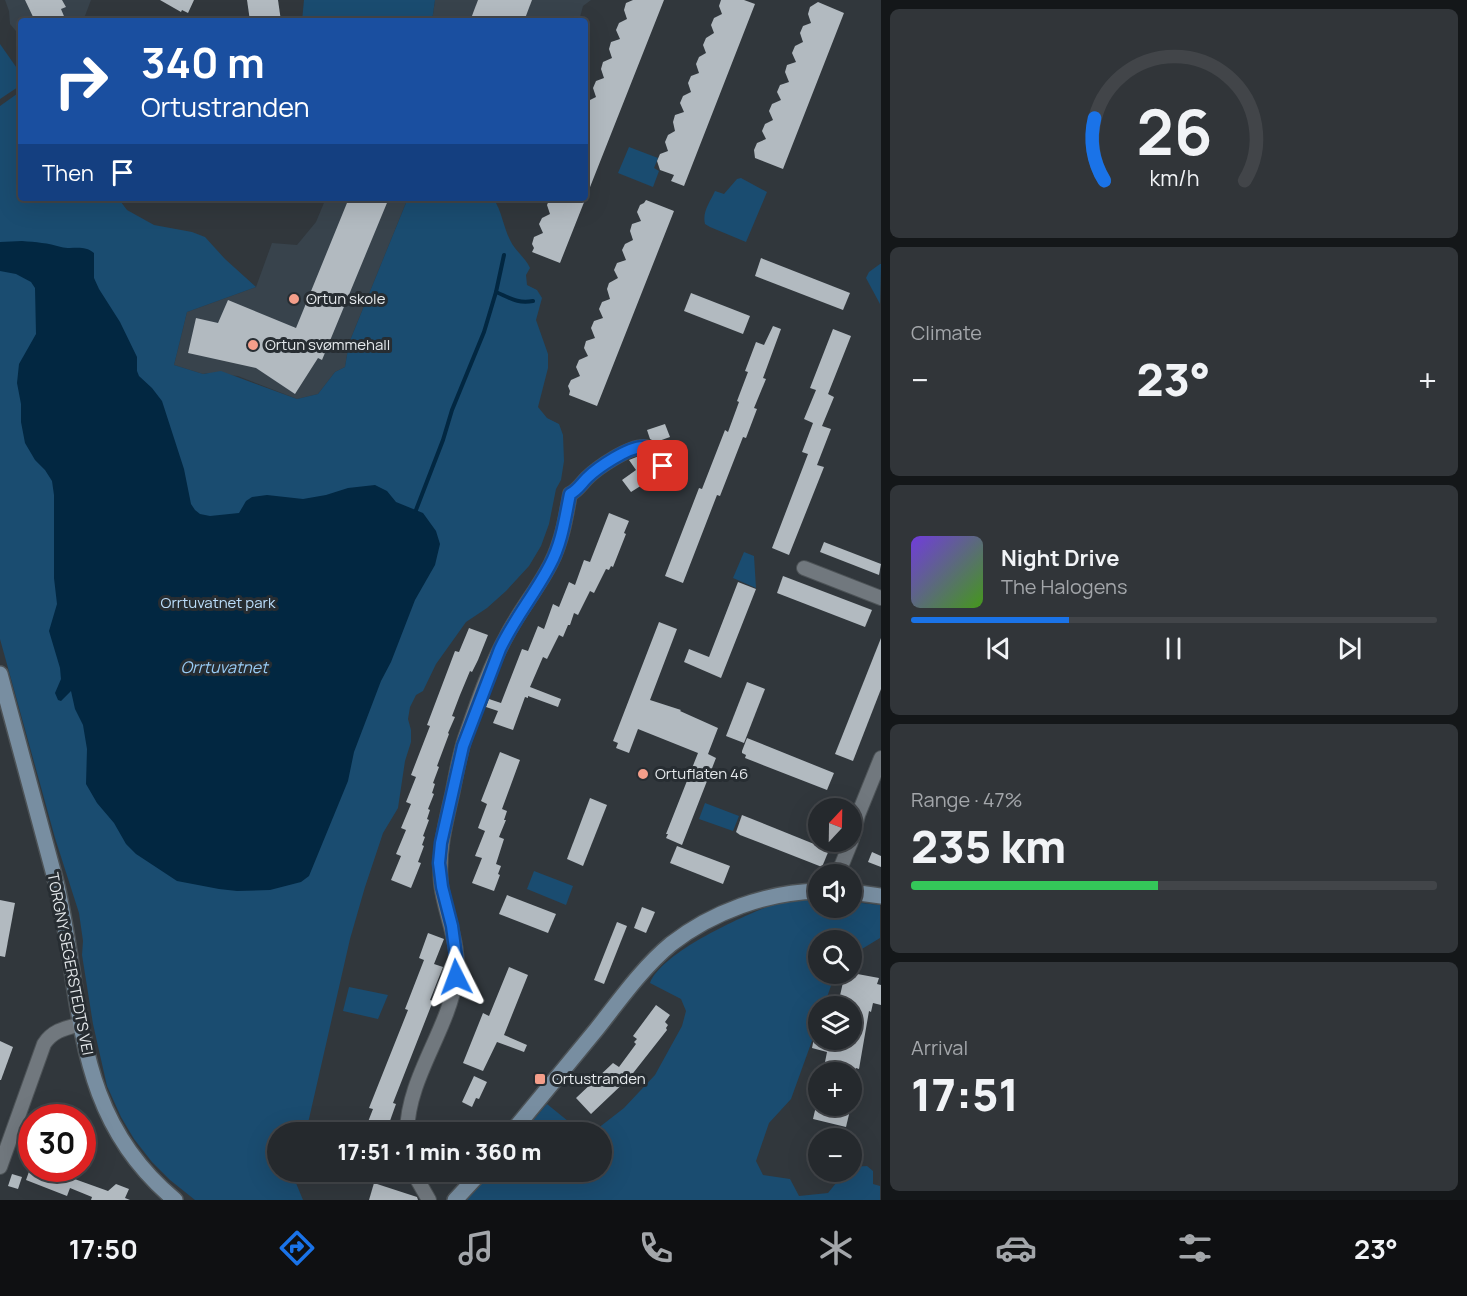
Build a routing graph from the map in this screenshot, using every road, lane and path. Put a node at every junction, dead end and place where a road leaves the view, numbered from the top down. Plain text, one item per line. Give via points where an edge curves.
1 (663, 466) dead end
2 (804, 568) dead end
3 (880, 598) edge
4 (0, 674) edge
5 (880, 758) edge
6 (862, 805) edge
7 (808, 892) edge
8 (862, 893) edge
9 (880, 896) edge
10 (81, 1024) junction
11 (408, 1122) edge
12 (520, 1122) edge
13 (0, 1167) edge
14 (419, 1182) edge
15 (472, 1182) edge
16 (173, 1199) edge
17 (429, 1200) edge
18 (455, 1200) edge

1 - 11 street via 652,451 637,448 598,469 570,494 555,555 506,635 475,711 459,759 439,863 452,926 456,977 411,1102
2 - 3 street
4 - 10 main road, TORGNY SEGERSTEDTS VEI via 57,886
5 - 6 street
7 - 12 main road via 746,904 671,944 643,972
8 - 9 main road
10 - 13 street via 61,1029 44,1044
10 - 16 main road, TORGNY SEGERSTEDTS VEI via 91,1072 114,1128 140,1166
14 - 17 street
15 - 18 main road

